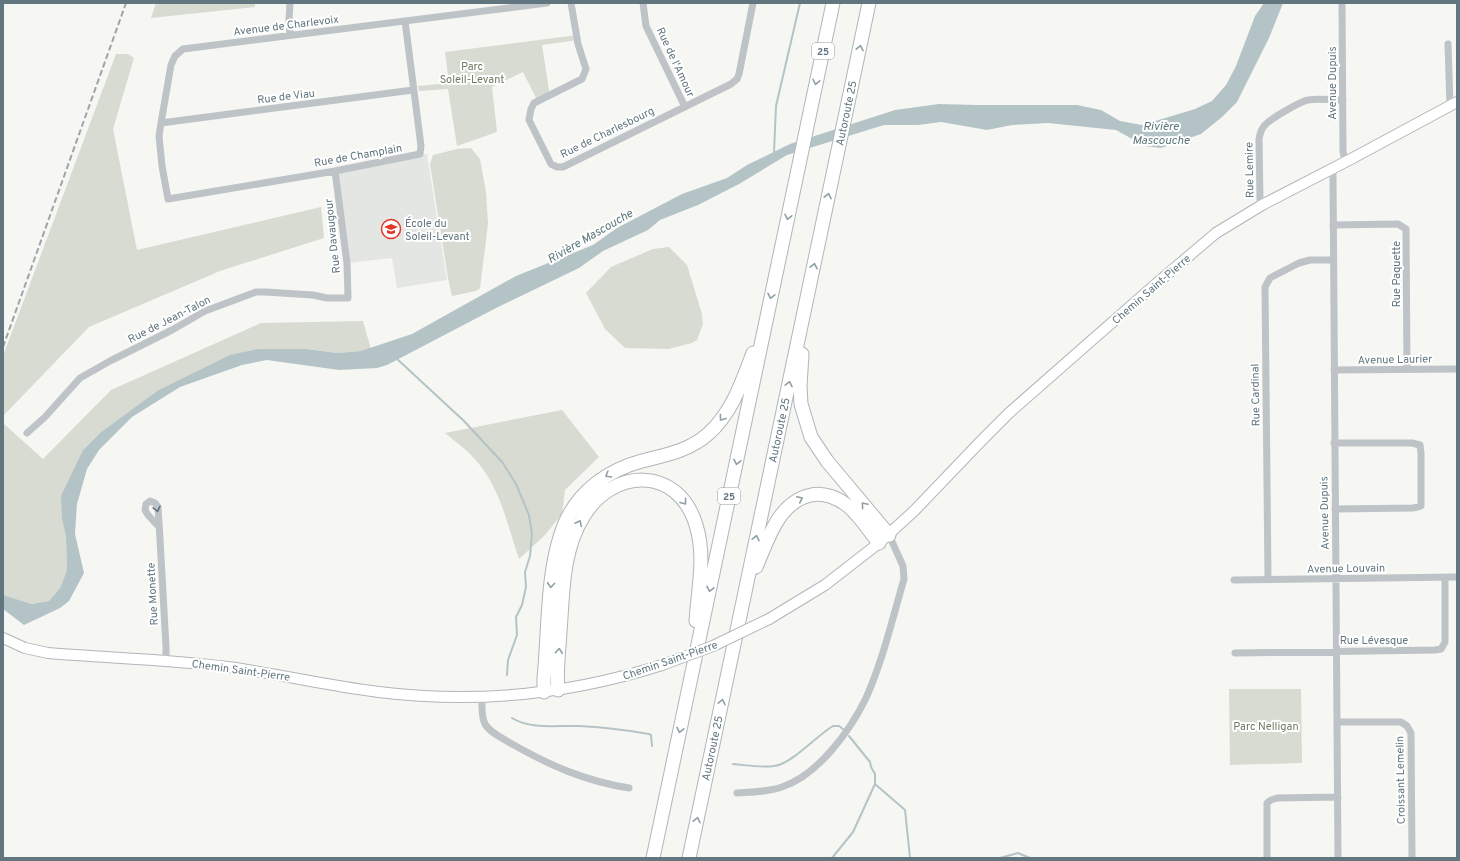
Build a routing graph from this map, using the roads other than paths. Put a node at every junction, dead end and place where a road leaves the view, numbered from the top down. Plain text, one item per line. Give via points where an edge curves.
1 (290, 3) edge
2 (547, 3) edge
3 (571, 3) edge
4 (643, 3) edge
5 (753, 3) edge
6 (833, 3) edge
7 (869, 3) edge
8 (1342, 3) edge
9 (405, 21) junction
10 (290, 36) junction
11 (1448, 44) dead end
12 (413, 90) junction
13 (1343, 100) junction
14 (1454, 104) edge
15 (685, 107) junction
16 (161, 123) junction
17 (1345, 162) junction
18 (1331, 169) junction
19 (335, 171) junction
20 (168, 199) joint
21 (1262, 205) junction
22 (1333, 225) junction
23 (1332, 260) junction
24 (348, 298) joint
25 (806, 303) junction
26 (768, 314) junction
27 (1407, 369) junction
28 (1457, 369) edge
29 (1334, 370) junction
30 (27, 433) dead end
31 (1334, 443) junction
32 (1335, 509) junction
33 (159, 527) dead end
34 (889, 534) junction
35 (879, 543) junction
36 (894, 547) junction
37 (1457, 577) edge
38 (1445, 578) junction
39 (1268, 579) junction
40 (1336, 579) junction
41 (1234, 580) dead end
42 (745, 590) junction
43 (3, 638) edge
44 (1337, 651) junction
45 (1235, 653) dead end
46 (166, 660) junction
47 (691, 678) junction
48 (558, 690) junction
49 (544, 692) junction
50 (482, 697) junction
51 (1338, 722) junction
52 (629, 788) dead end
53 (737, 793) dead end
54 (1338, 797) junction
55 (653, 858) edge
56 (689, 858) edge
57 (1267, 858) edge
58 (1338, 858) edge
59 (1412, 858) edge

1 - 10 street
2 - 9 street, Avenue de Charlevoix
3 - 15 street, Rue de Charlesbourg via 578,44 586,69 582,79 534,103 529,120 551,164 563,167
4 - 15 street, Rue de l'Amour via 646,26
5 - 15 street, Rue de Charlesbourg via 737,79
6 -> 26 highway, 25
25 -> 7 highway, Autoroute 25
8 - 13 street, Avenue Dupuis
9 - 10 street, Avenue de Charlevoix
9 - 12 street, Rue de Champlain
10 - 16 street, Avenue de Charlevoix via 183,49 175,56 171,65
11 - 14 street
12 - 16 street, Rue de Viau
12 - 19 street, Rue de Champlain via 420,154
13 - 17 street, Avenue Dupuis
13 - 21 street, Rue Lemire via 1304,101 1263,127 1259,139
14 - 17 street, Chemin Saint-Pierre
16 - 20 street, Avenue de Charlevoix via 159,136
17 - 18 street, Chemin Saint-Pierre
18 - 21 street, Chemin Saint-Pierre
18 - 22 street, Avenue Dupuis
19 - 20 street, Rue de Champlain
19 - 24 street, Rue Davaugour via 347,263
21 - 34 street, Chemin Saint-Pierre via 1232,222 1205,242 1046,380 992,430
22 - 23 street, Avenue Dupuis
22 - 27 street, Rue Paquette via 1398,224 1406,229
23 - 29 street, Avenue Dupuis
23 - 39 street, Rue Cardinal via 1299,263 1270,278 1265,287
24 - 30 street, Rue de Jean-Talon via 256,292 206,311 80,378
34 -> 25 highway via 811,437 801,404 800,386
42 -> 25 highway, Autoroute 25
26 -> 47 highway, 25
26 -> 49 highway via 737,393 714,429 703,439 683,449 608,474 590,488 574,506 562,530 554,562
27 - 28 street, Avenue Laurier
27 - 29 street, Avenue Laurier
29 - 31 street, Avenue Dupuis
31 - 32 street, Avenue Dupuis
31 - 32 street via 1412,443 1420,445 1422,453 1420,506
32 - 40 street, Avenue Dupuis
33 - 46 street, Rue Monette
34 - 35 street, Chemin Saint-Pierre
34 - 36 street
35 - 36 street
42 -> 35 highway via 780,517 790,504 802,498 820,494 843,502
35 - 48 street, Chemin Saint-Pierre, bridge via 825,585 769,619 717,644 662,665 601,682
36 - 53 street via 904,566 904,579 874,676 856,714 830,751 802,777 778,788
37 - 38 street, Avenue Louvain
38 - 40 street, Avenue Louvain
38 - 44 street, Rue Lévesque via 1445,642 1442,649
39 - 40 street, Avenue Louvain
39 - 41 street, Avenue Louvain
40 - 44 street, Avenue Dupuis
56 -> 42 highway, Autoroute 25
43 - 46 street, Chemin Saint-Pierre via 20,647 43,652
44 - 45 street, Rue Lévesque
44 - 51 street, Avenue Dupuis
46 - 50 street, Chemin Saint-Pierre via 240,669 380,692
48 -> 47 highway via 564,578 574,536 585,513 601,495 620,484 634,480 658,483 671,489 685,503 696,524 701,570
47 -> 55 highway, 25
48 - 49 street, Chemin Saint-Pierre
49 - 50 street, Chemin Saint-Pierre
50 - 52 street via 485,724 499,735 562,770 586,779
51 - 54 street, Avenue Dupuis
51 - 59 street, Croissant Lemelin via 1401,722 1408,726 1411,733
54 - 57 street via 1277,798 1266,803
54 - 58 street, Avenue Dupuis

